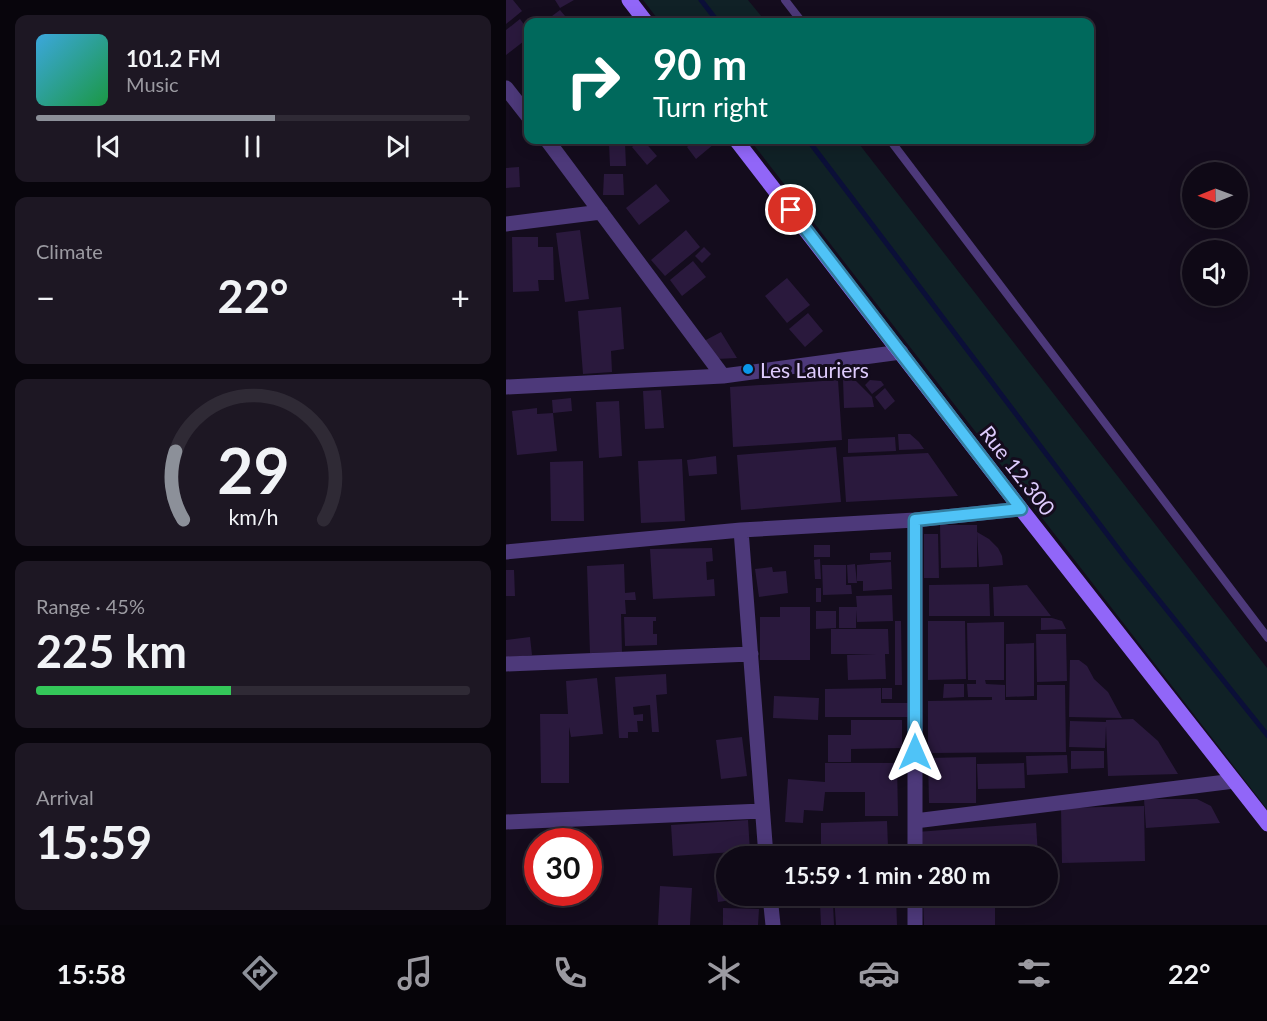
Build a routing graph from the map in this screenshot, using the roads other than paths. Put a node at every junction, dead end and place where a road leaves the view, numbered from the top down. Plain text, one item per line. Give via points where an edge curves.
1 (629, 0) edge
2 (785, 0) edge
3 (643, 18) edge
4 (799, 18) edge
5 (506, 87) edge
6 (524, 111) edge
7 (550, 144) edge
8 (740, 144) edge
9 (893, 144) edge
10 (601, 212) junction
11 (506, 224) edge
12 (901, 352) junction
13 (723, 376) junction
14 (506, 387) edge
15 (1021, 509) junction
16 (915, 520) junction
17 (741, 530) junction
18 (506, 552) edge
19 (1268, 638) edge
20 (751, 654) junction
21 (506, 664) edge
22 (1234, 781) junction
23 (762, 810) junction
24 (915, 821) junction
25 (506, 822) edge
26 (1268, 824) edge
27 (765, 846) edge
28 (915, 846) edge
29 (771, 906) edge
30 (915, 906) edge
31 (773, 925) edge
32 (915, 925) edge

1 - 3 street
2 - 4 lane
5 - 6 street
7 - 10 street
8 - 12 street, Rue 12.300
9 - 19 lane
10 - 11 street
10 - 13 street
12 - 13 street
12 - 15 street, Rue 12.300
13 - 14 street
15 - 16 street
15 - 22 street, Rue 12.300
16 - 17 street
16 - 24 street
17 - 18 street
17 - 20 street
20 - 21 street
20 - 23 street
22 - 24 street
22 - 26 street, Rue 12.300
23 - 25 street
23 - 27 street
24 - 28 street
29 - 31 street
30 - 32 street

